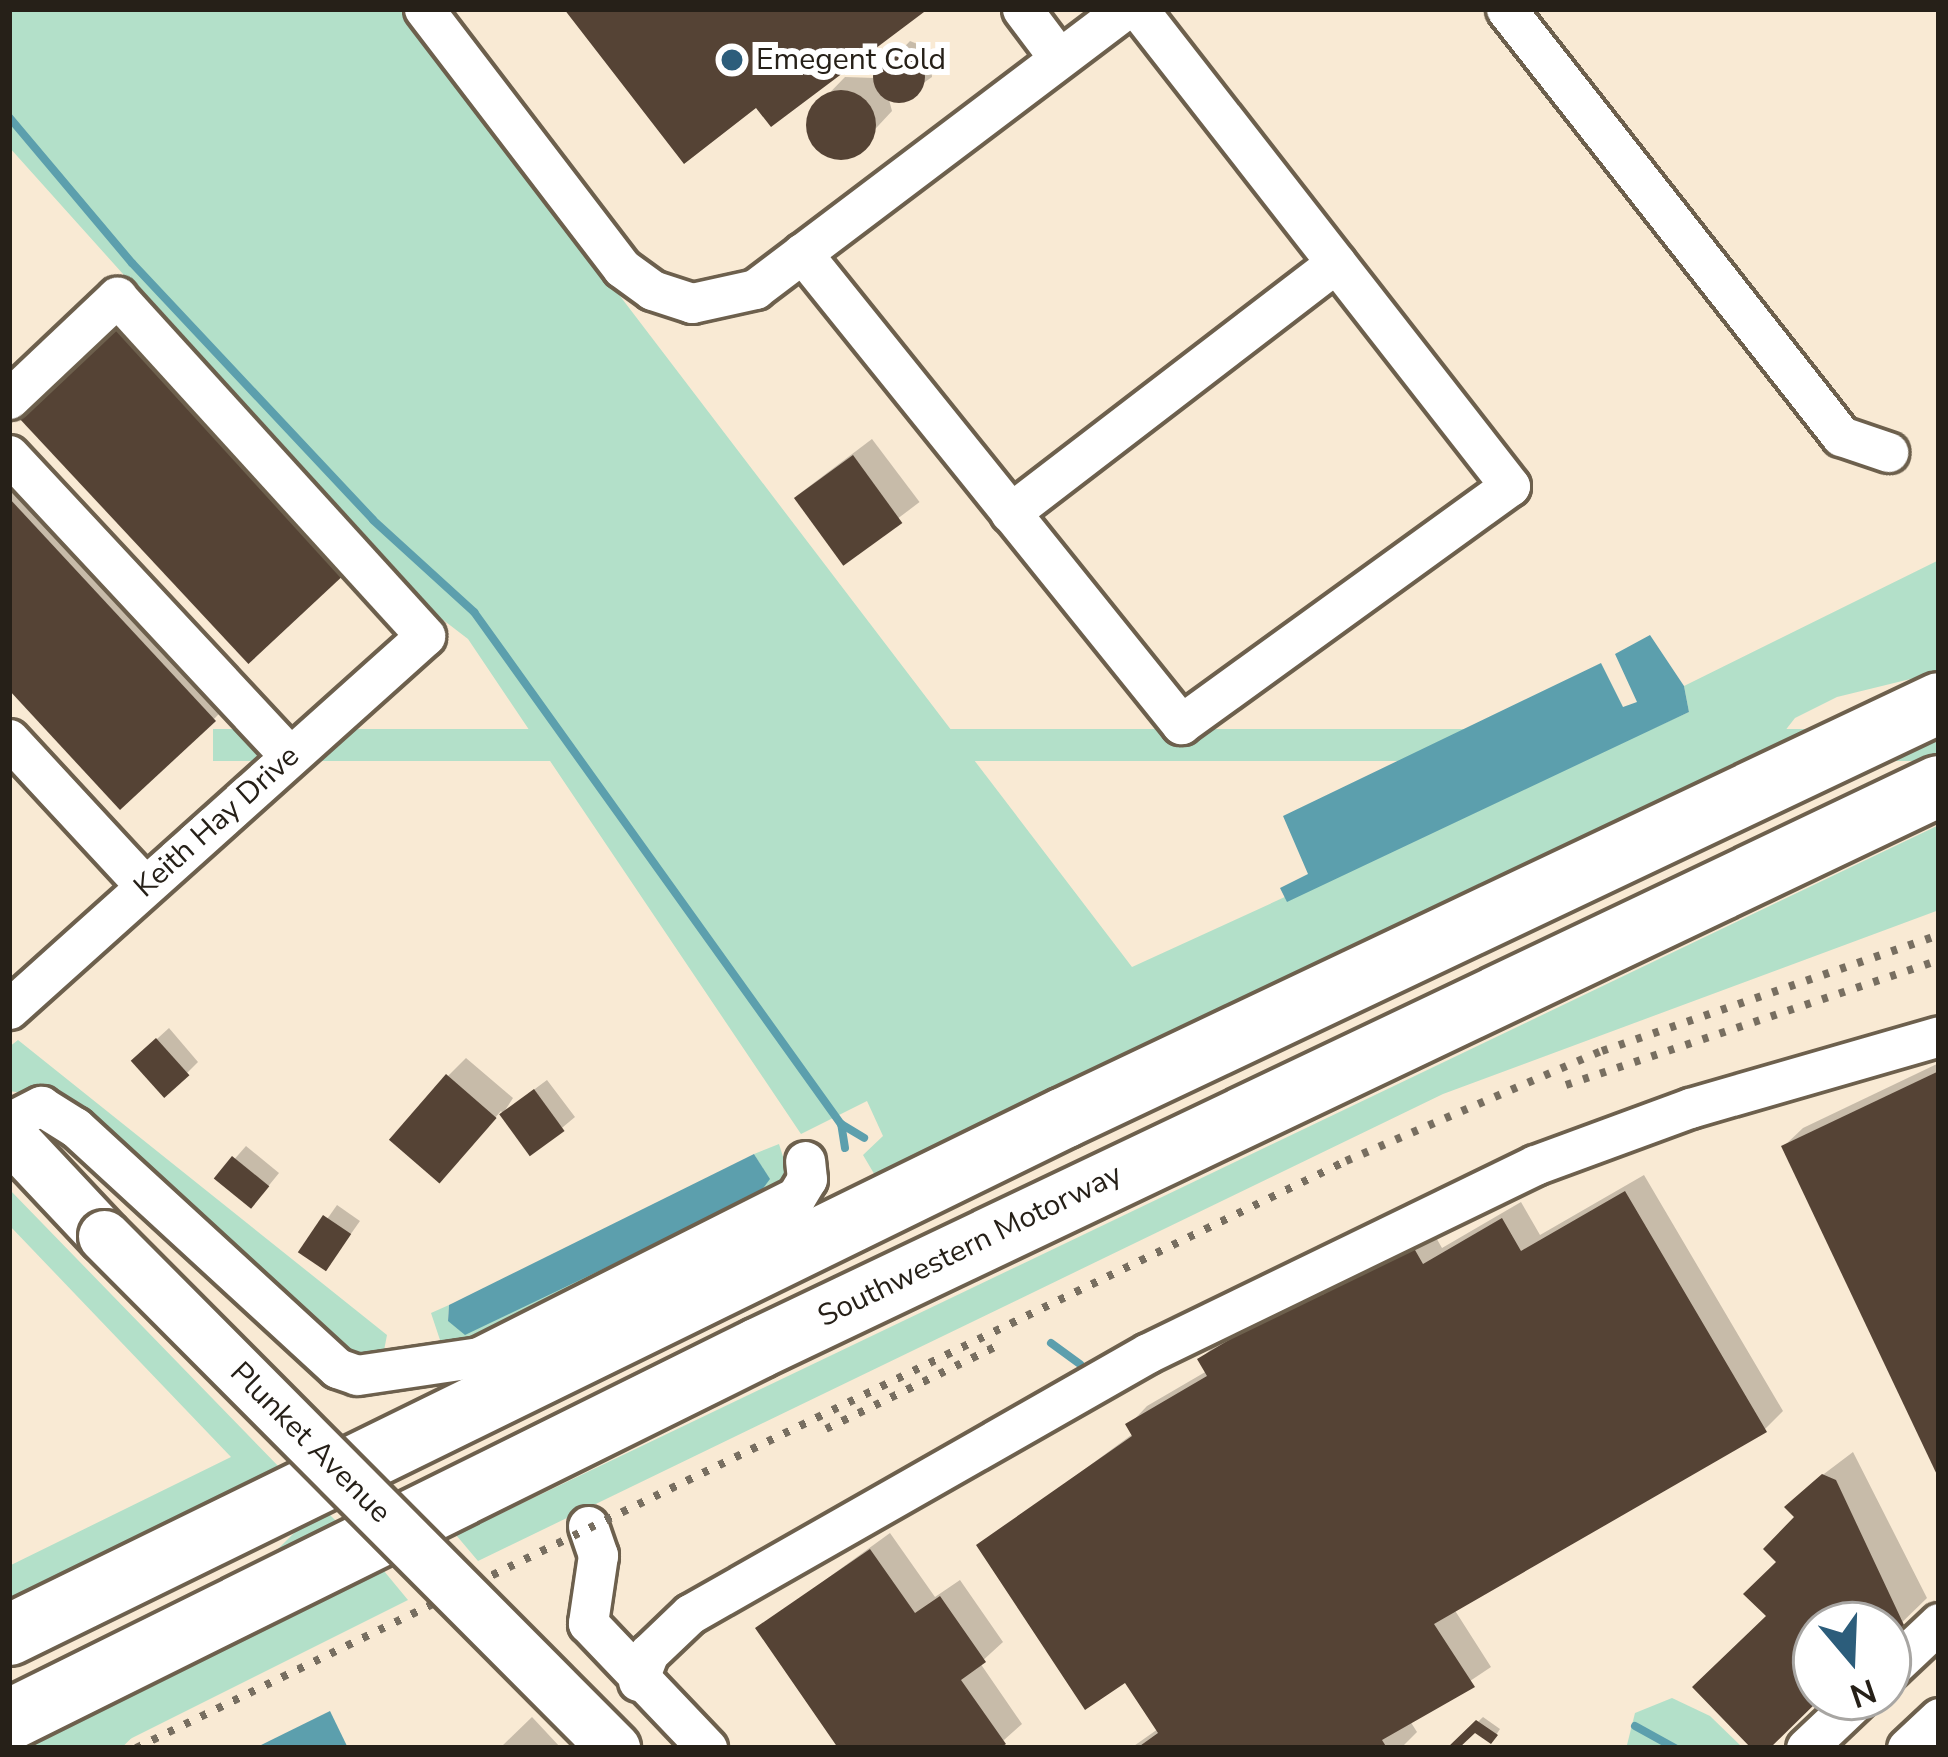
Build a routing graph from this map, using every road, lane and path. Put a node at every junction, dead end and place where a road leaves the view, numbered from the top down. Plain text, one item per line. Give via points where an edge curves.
1 (424, 9) edge
2 (1022, 9) edge
3 (1125, 9) edge
4 (1138, 9) edge
5 (1506, 9) edge
6 (1058, 57) junction
7 (802, 253) junction
8 (1336, 263) junction
9 (9, 399) edge
10 (1888, 452) dead end
11 (9, 455) edge
12 (1010, 512) junction
13 (1939, 703) edge
14 (9, 740) edge
15 (290, 756) junction
16 (1939, 786) edge
17 (146, 886) junction
18 (9, 1009) edge
19 (1939, 1036) edge
20 (9, 1122) edge
21 (9, 1135) edge
22 (805, 1161) dead end
23 (588, 1526) dead end
24 (9, 1635) edge
25 (638, 1681) junction
26 (1939, 1718) edge
27 (9, 1720) edge
28 (1835, 1721) edge
29 (614, 1748) edge
30 (707, 1748) edge
31 (1806, 1748) edge
32 (1907, 1748) edge

1 - 7 street via 635,280 692,303 755,289
2 - 6 street
3 - 6 street
4 - 8 street
5 - 10 street via 1841,436
6 - 7 street
7 - 12 street
8 - 12 street
8 - 12 street via 1510,486 1180,724
9 - 15 street, Keith Hay Drive via 117,297 425,636
11 - 15 street
13 - 24 highway via 1043,1128
14 - 17 street
15 - 17 street, Keith Hay Drive
16 - 27 highway, Southwestern Motorway via 759,1348
17 - 18 street, Keith Hay Drive
19 - 25 street via 1690,1108 1535,1165 1148,1353 689,1614 649,1653
20 - 22 street via 41,1106 76,1127 338,1368 357,1375 478,1357 796,1197 807,1179
21 - 29 main road, Plunket Avenue, bridge
23 - 25 street via 598,1555 588,1623
25 - 30 street
26 - 32 street
28 - 31 street

